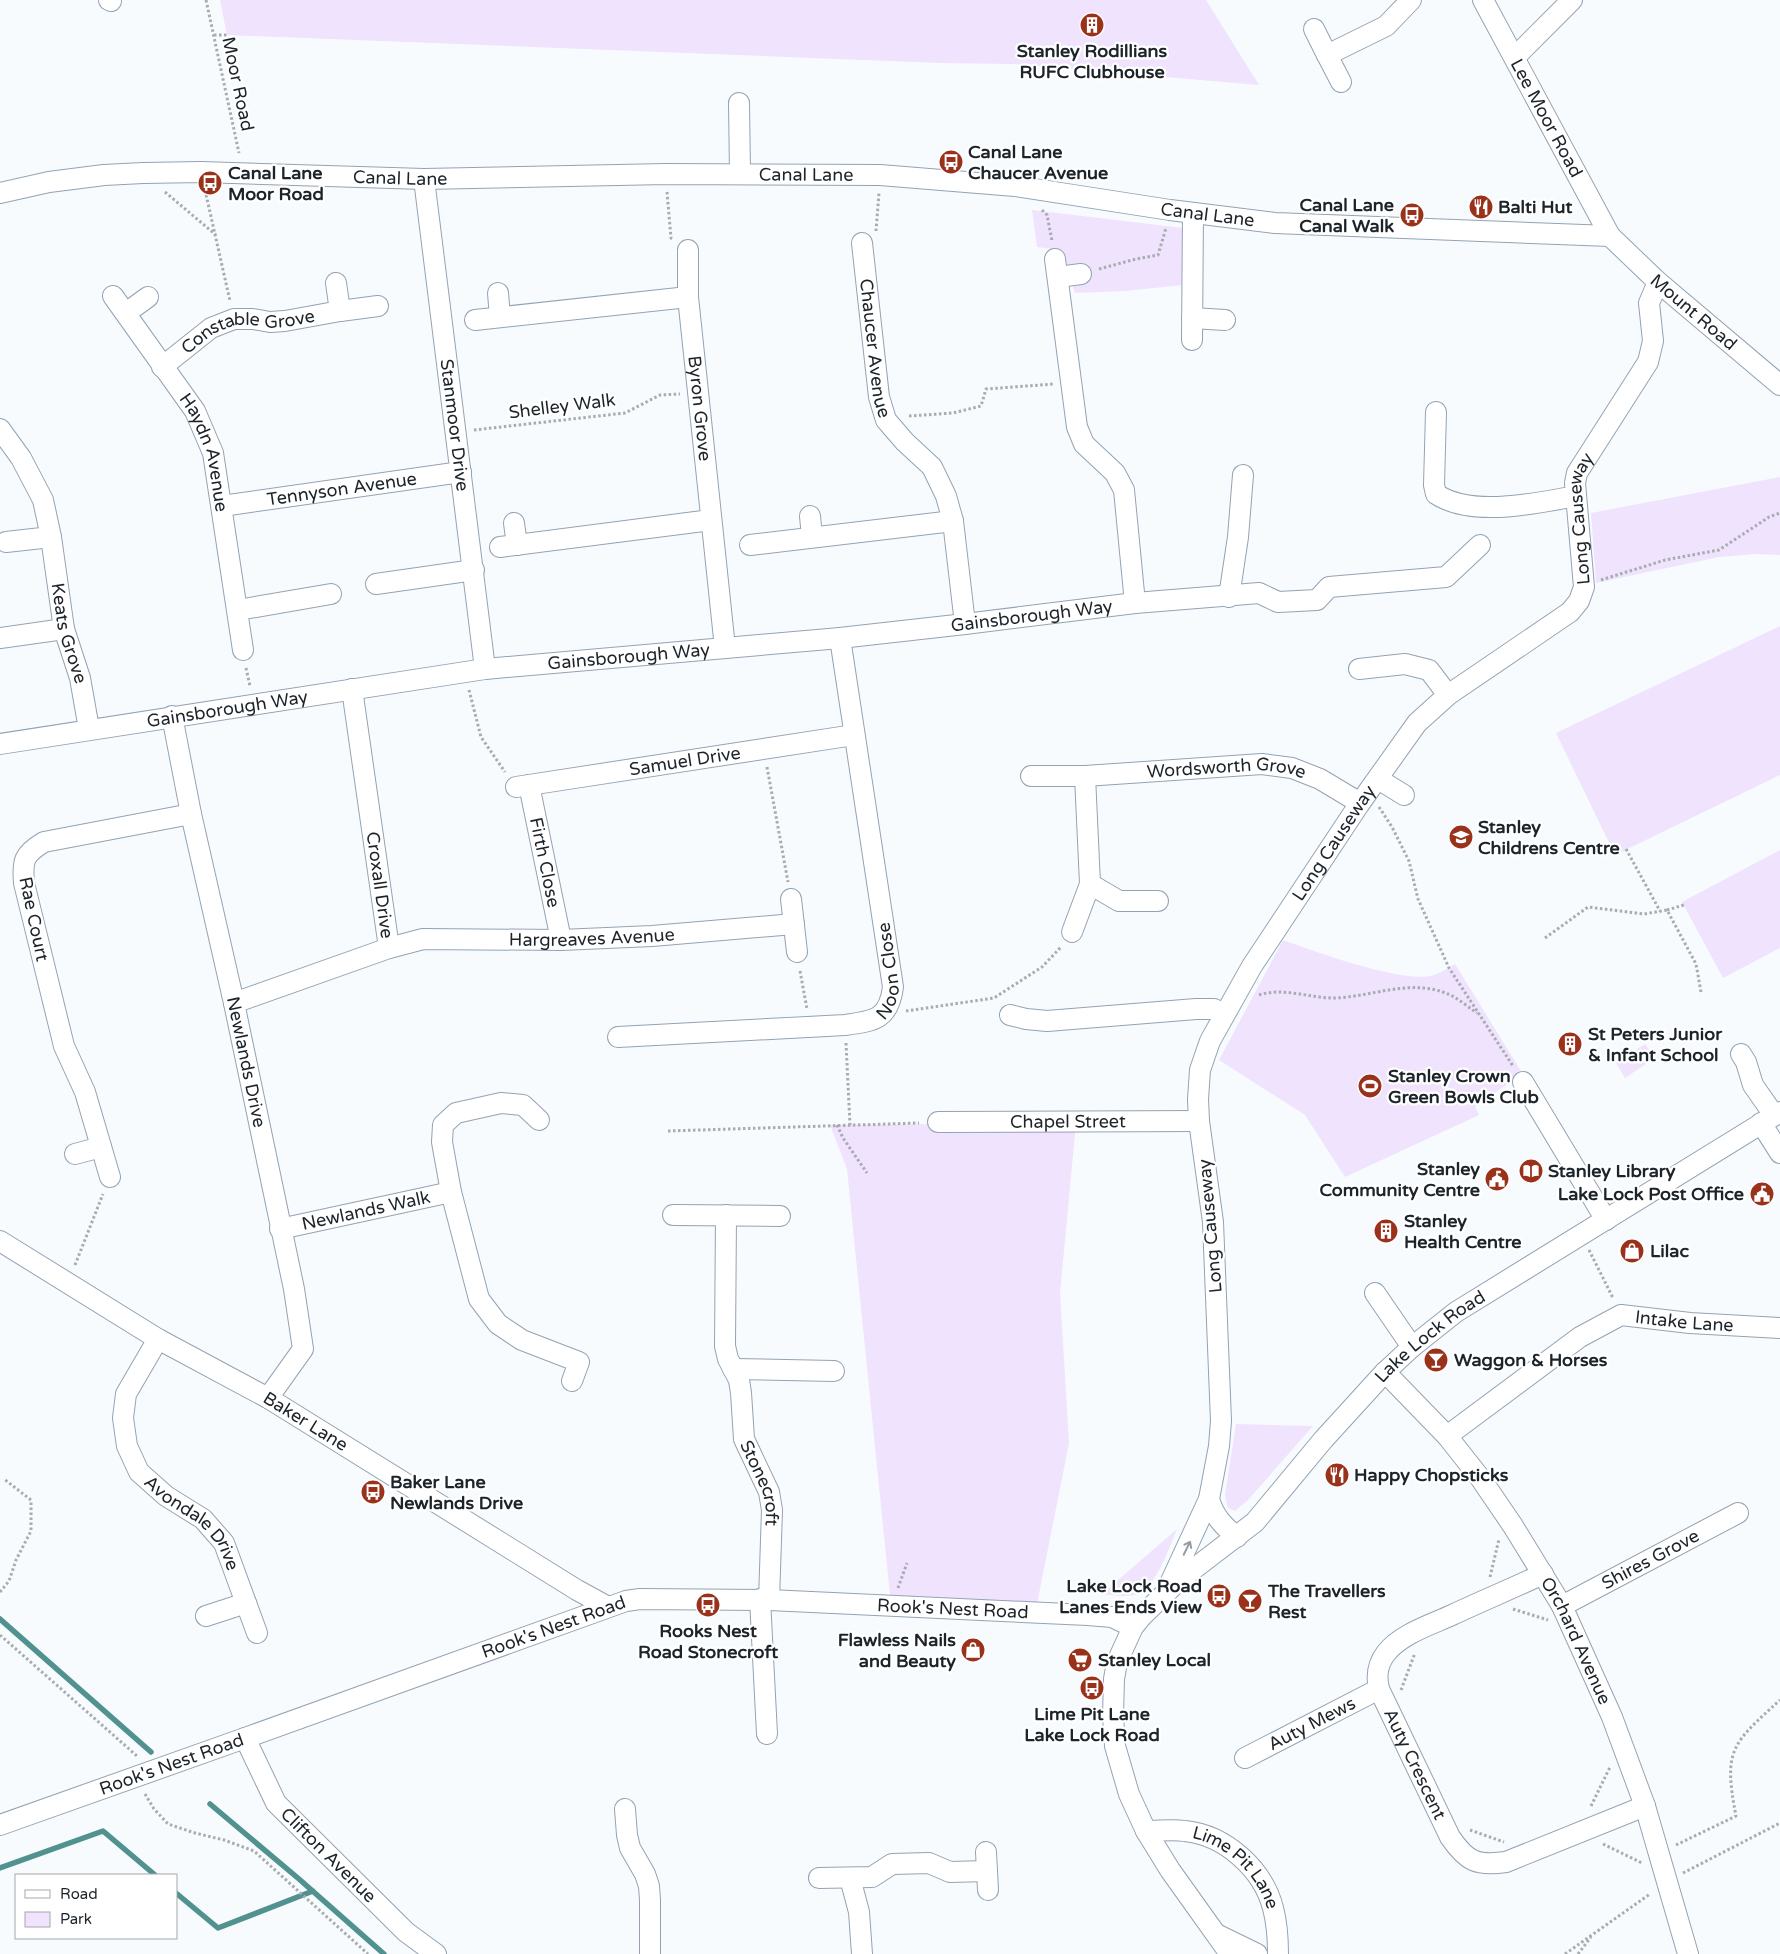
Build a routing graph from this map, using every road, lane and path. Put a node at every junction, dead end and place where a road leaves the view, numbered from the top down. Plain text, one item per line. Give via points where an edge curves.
1 (206, 0) edge
2 (1411, 0) edge
3 (1483, 0) edge
4 (1572, 0) edge
5 (1314, 29) dead end
6 (227, 34) dead end
7 (214, 35) junction
8 (1327, 55) junction
9 (1515, 57) junction
10 (1341, 82) dead end
11 (739, 103) dead end
12 (201, 172) junction
13 (143, 174) junction
14 (740, 174) junction
15 (243, 175) junction
16 (424, 179) junction
17 (667, 190) dead end
18 (879, 192) dead end
19 (0, 193) edge
20 (1040, 209) dead end
21 (1170, 210) junction
22 (1193, 213) junction
23 (670, 224) dead end
24 (876, 227) dead end
25 (216, 235) junction
26 (1610, 236) junction
27 (862, 243) dead end
28 (688, 250) dead end
29 (1056, 268) junction
30 (1081, 274) joint
31 (1658, 282) junction
32 (336, 283) dead end
33 (498, 293) dead end
34 (113, 296) dead end
35 (148, 297) dead end
36 (688, 297) junction
37 (378, 306) dead end
38 (340, 311) junction
39 (126, 314) junction
40 (500, 317) junction
41 (1192, 318) junction
42 (234, 319) junction
43 (475, 320) dead end
44 (1225, 320) dead end
45 (1192, 340) dead end
46 (162, 367) junction
47 (1072, 383) junction
48 (1780, 385) edge
49 (698, 392) junction
50 (1436, 412) dead end
51 (886, 420) junction
52 (0, 429) edge
53 (456, 432) junction
54 (461, 472) junction
55 (1243, 475) dead end
56 (1576, 496) junction
57 (222, 506) junction
58 (1780, 513) edge
59 (810, 516) dead end
60 (712, 520) junction
61 (953, 521) junction
62 (514, 523) dead end
63 (51, 537) junction
64 (812, 537) junction
65 (6, 542) dead end
66 (750, 545) dead end
67 (1480, 545) dead end
68 (474, 570) junction
69 (376, 584) dead end
70 (1584, 587) junction
71 (331, 594) dead end
72 (1229, 597) junction
73 (1135, 603) junction
74 (238, 610) junction
75 (965, 624) junction
76 (64, 629) junction
77 (0, 638) edge
78 (840, 638) junction
79 (725, 648) junction
80 (243, 650) joint
81 (485, 669) junction
82 (1360, 669) dead end
83 (465, 672) junction
84 (352, 689) junction
85 (1448, 696) junction
86 (253, 704) junction
87 (172, 716) junction
88 (89, 729) junction
89 (854, 735) junction
90 (0, 744) edge
91 (763, 748) junction
92 (1031, 776) dead end
93 (1085, 776) junction
94 (522, 786) junction
95 (1369, 791) junction
96 (1404, 795) dead end
97 (191, 814) junction
98 (1626, 849) dead end
99 (1090, 884) junction
100 (791, 900) joint
101 (1158, 901) dead end
102 (1684, 905) dead end
103 (1667, 910) junction
104 (1660, 911) junction
105 (794, 924) junction
106 (1072, 932) joint
107 (1545, 938) dead end
108 (561, 940) junction
109 (390, 948) junction
110 (797, 952) joint
111 (1701, 992) dead end
112 (234, 1003) junction
113 (1227, 1009) junction
114 (1478, 1014) junction
115 (883, 1015) junction
116 (1010, 1015) dead end
117 (845, 1025) junction
118 (810, 1027) junction
119 (623, 1040) dead end
120 (1741, 1054) dead end
121 (1522, 1082) joint
122 (1772, 1117) edge
123 (539, 1120) dead end
124 (1199, 1121) junction
125 (938, 1122) joint
126 (837, 1125) junction
127 (850, 1125) junction
128 (668, 1130) dead end
129 (102, 1147) junction
130 (1780, 1153) edge
131 (75, 1154) dead end
132 (867, 1173) dead end
133 (110, 1177) joint
134 (451, 1192) junction
135 (673, 1214) dead end
136 (726, 1215) junction
137 (780, 1216) dead end
138 (1606, 1220) junction
139 (280, 1229) junction
140 (1582, 1236) junction
141 (0, 1241) edge
142 (68, 1283) junction
143 (1375, 1293) dead end
144 (1621, 1314) junction
145 (1780, 1328) edge
146 (158, 1339) junction
147 (1412, 1347) junction
148 (733, 1369) junction
149 (834, 1371) dead end
150 (1385, 1372) junction
151 (572, 1382) dead end
152 (268, 1398) junction
153 (1446, 1436) junction
154 (4, 1479) dead end
155 (1209, 1499) junction
156 (1738, 1513) dead end
157 (1236, 1537) junction
158 (907, 1563) dead end
159 (1543, 1574) junction
160 (0, 1592) edge
161 (1166, 1592) junction
162 (764, 1599) junction
163 (246, 1604) junction
164 (891, 1605) junction
165 (1562, 1606) junction
166 (608, 1607) junction
167 (206, 1616) dead end
168 (1133, 1627) junction
169 (1424, 1628) junction
170 (257, 1633) dead end
171 (0, 1635) edge
172 (1379, 1689) junction
173 (1780, 1700) edge
174 (1392, 1716) junction
175 (767, 1734) dead end
176 (246, 1738) junction
177 (1245, 1758) dead end
178 (154, 1771) junction
179 (135, 1777) junction
180 (1645, 1806) junction
181 (625, 1809) dead end
182 (1441, 1820) junction
183 (1780, 1823) edge
184 (0, 1825) edge
185 (1146, 1831) junction
186 (1532, 1851) junction
187 (1659, 1853) junction
188 (987, 1871) dead end
189 (819, 1878) dead end
190 (850, 1878) junction
191 (1667, 1881) junction
192 (1216, 1934) junction
193 (1593, 1935) junction
194 (368, 1954) edge
195 (436, 1954) edge
196 (650, 1954) edge
197 (862, 1954) edge
198 (1230, 1954) edge
199 (1257, 1954) edge
200 (1278, 1954) edge
201 (1565, 1954) edge
202 (1578, 1954) edge
203 (1688, 1954) edge

1 - 7 path, Moor Road
2 - 8 street via 1386,26
3 - 9 street, Lee Moor Road
4 - 9 street
5 - 8 street
6 - 7 path
7 - 15 path, Moor Road
8 - 10 street
9 - 26 street, Lee Moor Road
11 - 14 street
12 - 13 street, Canal Lane
12 - 15 street, Canal Lane
12 - 25 path
13 - 19 street, Canal Lane via 50,182
13 - 25 path
14 - 16 street, Canal Lane
14 - 21 street, Canal Lane via 941,179 1015,186
15 - 16 street, Canal Lane
16 - 53 street, Stanmoor Drive
17 - 23 path
18 - 24 path
20 - 29 path via 1047,215
21 - 22 street, Canal Lane
21 - 30 path via 1158,255
22 - 26 street, Canal Lane via 1274,223
22 - 41 street
25 - 42 path
26 - 31 street, Mount Road
27 - 51 street, Chaucer Avenue via 879,397
28 - 36 street, Byron Grove
29 - 30 street
29 - 47 street
31 - 48 street, Mount Road
31 - 56 street, Long Causeway via 1649,303 1653,341 1648,362 1577,473
32 - 38 street, Constable Grove
33 - 40 street
34 - 39 street, Haydn Avenue
35 - 39 street
36 - 40 street
36 - 49 street, Byron Grove
37 - 38 street, Constable Grove
38 - 42 street, Constable Grove via 285,321
39 - 46 street, Haydn Avenue
40 - 43 street
41 - 44 street
41 - 45 street
42 - 46 street, Constable Grove via 211,328
46 - 57 street, Haydn Avenue via 195,411 213,453
47 - 51 path via 986,389 981,406 953,413
47 - 73 street via 1076,427 1084,444 1115,473 1124,490
49 - 53 path, Shelley Walk via 660,395 625,413
49 - 60 street, Byron Grove
50 - 56 street via 1434,485 1436,494 1444,500 1482,507 1518,506
51 - 61 street, Chaucer Avenue via 932,468 946,496
52 - 63 street, Keats Grove via 21,458 43,500
53 - 54 street, Stanmoor Drive
54 - 57 street, Tennyson Avenue
54 - 68 street, Stanmoor Drive
55 - 72 street
56 - 70 street, Long Causeway
57 - 74 street, Haydn Avenue
58 - 70 path via 1719,550 1665,560
59 - 64 street
60 - 62 street via 509,546
60 - 79 street, Byron Grove
61 - 64 street
61 - 75 street, Chaucer Avenue
63 - 65 street
63 - 76 street, Keats Grove
64 - 66 street
67 - 72 street, Gainsborough Way via 1446,577 1329,587 1317,600 1278,602 1259,594
68 - 69 street
68 - 81 street, Stanmoor Drive
70 - 85 street, Long Causeway via 1570,612
71 - 74 street
72 - 73 street, Gainsborough Way
73 - 75 street, Gainsborough Way
74 - 80 street, Haydn Avenue
75 - 78 street, Gainsborough Way
76 - 77 street
76 - 88 street, Keats Grove via 80,678
78 - 79 street, Gainsborough Way
78 - 89 street, Noon Close
79 - 81 street, Gainsborough Way
80 - 86 path
81 - 83 street, Gainsborough Way
82 - 85 street via 1405,664 1429,670
83 - 84 street, Gainsborough Way
83 - 94 path via 481,737
84 - 86 street, Gainsborough Way
84 - 109 street, Croxall Drive
85 - 95 street, Long Causeway via 1417,723
86 - 87 street, Gainsborough Way
87 - 88 street, Gainsborough Way
87 - 97 street, Newlands Drive
88 - 90 street, Gainsborough Way
89 - 91 street, Samuel Drive
89 - 115 street, Noon Close via 893,986 891,1001
91 - 94 street, Samuel Drive
91 - 100 path
92 - 93 street, Wordsworth Grove
93 - 95 street, Wordsworth Grove via 1262,764 1292,768
93 - 99 street
94 - 108 street, Firth Close
95 - 96 street, Wordsworth Grove
95 - 113 street, Long Causeway via 1252,966
95 - 114 path via 1409,861 1418,899 1432,931
97 - 112 street, Newlands Drive
97 - 129 street, Rae Court via 44,842 30,850 23,863 24,883 64,1046 85,1092
98 - 104 path
99 - 101 street via 1119,900
99 - 106 street
100 - 105 street
102 - 103 path
103 - 104 path
103 - 111 path via 1696,964
104 - 107 path via 1644,914 1588,907
105 - 108 street, Hargreaves Avenue
105 - 110 street
106 - 115 path via 1042,967 994,998
108 - 109 street, Hargreaves Avenue via 423,939
109 - 112 street, Croxall Drive
110 - 118 path
112 - 139 street, Newlands Drive
113 - 114 path via 1272,991 1335,998 1407,987 1449,994
113 - 116 street via 1047,1021
113 - 124 street, Long Causeway via 1210,1041 1200,1070
114 - 121 path
115 - 117 street, Noon Close via 868,1022
117 - 118 street, Noon Close
117 - 127 path
118 - 119 street, Noon Close
120 - 122 street via 1753,1085
121 - 138 street
122 - 130 street
122 - 138 street, Lake Lock Road
123 - 134 street, Newlands Walk via 523,1105 501,1102 456,1113 443,1125 442,1142
124 - 125 street, Chapel Street
124 - 155 street, Long Causeway via 1213,1222 1221,1421
125 - 127 path
126 - 127 path
126 - 128 path
126 - 132 path
129 - 131 street
129 - 133 street, Rae Court
133 - 142 path
134 - 139 street, Newlands Walk
134 - 151 street, Newlands Walk via 479,1299 498,1324 522,1340 578,1362
135 - 136 street
136 - 137 street
136 - 148 street, Stonecroft via 724,1346
138 - 140 street, Lake Lock Road
139 - 152 street, Newlands Drive via 303,1349
140 - 144 path
140 - 147 street, Lake Lock Road via 1456,1312
141 - 142 street, Baker Lane
142 - 146 street, Baker Lane
143 - 147 street
144 - 145 street, Intake Lane via 1690,1323
144 - 153 street, Intake Lane via 1580,1338
146 - 152 street, Baker Lane
146 - 163 street, Avondale Drive via 126,1394 123,1418 127,1446 139,1472 166,1496 203,1519 224,1543
147 - 150 street, Lake Lock Road
148 - 149 street
148 - 162 street, Stonecroft via 741,1393 744,1439 769,1492 772,1510
150 - 153 street, Orchard Avenue
150 - 157 street, Lake Lock Road via 1255,1522
152 - 166 street, Baker Lane
153 - 159 street, Orchard Avenue via 1481,1479
154 - 160 path via 31,1500 31,1531 9,1581
155 - 157 street via 1216,1517
161 -> 155 street, Long Causeway
156 - 165 street, Shires Grove
157 - 161 street, Lake Lock Road
158 - 164 path
159 - 165 street, Orchard Avenue
159 - 169 street, Auty Crescent
161 - 168 street, Lake Lock Road
162 - 164 street, Rook's Nest Road
162 - 166 street, Rook's Nest Road via 640,1598
162 - 175 street, Stonecroft
163 - 167 street
163 - 170 street, Avondale Drive
164 - 168 street, Rook's Nest Road via 1112,1617
165 - 180 street, Orchard Avenue via 1612,1717
166 - 176 street, Rook's Nest Road
168 - 185 street, Lime Pit Lane via 1117,1662 1113,1716 1116,1746 1129,1794
169 - 172 street, Auty Crescent via 1395,1643 1385,1654 1376,1677
169 - 174 path
171 - 178 path
172 - 174 street, Auty Crescent
172 - 177 street, Auty Mews
173 - 187 path via 1735,1745 1730,1777 1736,1816
174 - 182 street, Auty Crescent
176 - 178 street, Rook's Nest Road
176 - 195 street, Clifton Avenue via 276,1803 406,1932
178 - 179 street, Rook's Nest Road
179 - 184 street, Rook's Nest Road
179 - 194 path via 154,1809 168,1824 254,1851
180 - 186 street, Auty Crescent
180 - 187 street, Orchard Avenue
181 - 196 street via 630,1848 649,1886
182 - 186 path
182 - 186 street, Auty Crescent via 1460,1852 1472,1862 1506,1862
183 - 191 path
185 - 192 street, Lime Pit Lane
185 - 200 street, Lime Pit Lane via 1185,1830 1202,1834 1223,1842 1244,1861 1263,1884 1273,1907
187 - 191 street, Orchard Avenue
188 - 190 street via 950,1872 929,1863 892,1864 872,1877
189 - 190 street
190 - 197 street via 859,1912
191 - 193 path
191 - 203 street, Orchard Avenue
192 - 198 street, Lime Pit Lane
192 - 199 street, Lime Pit Lane
193 - 201 path
193 - 202 path

